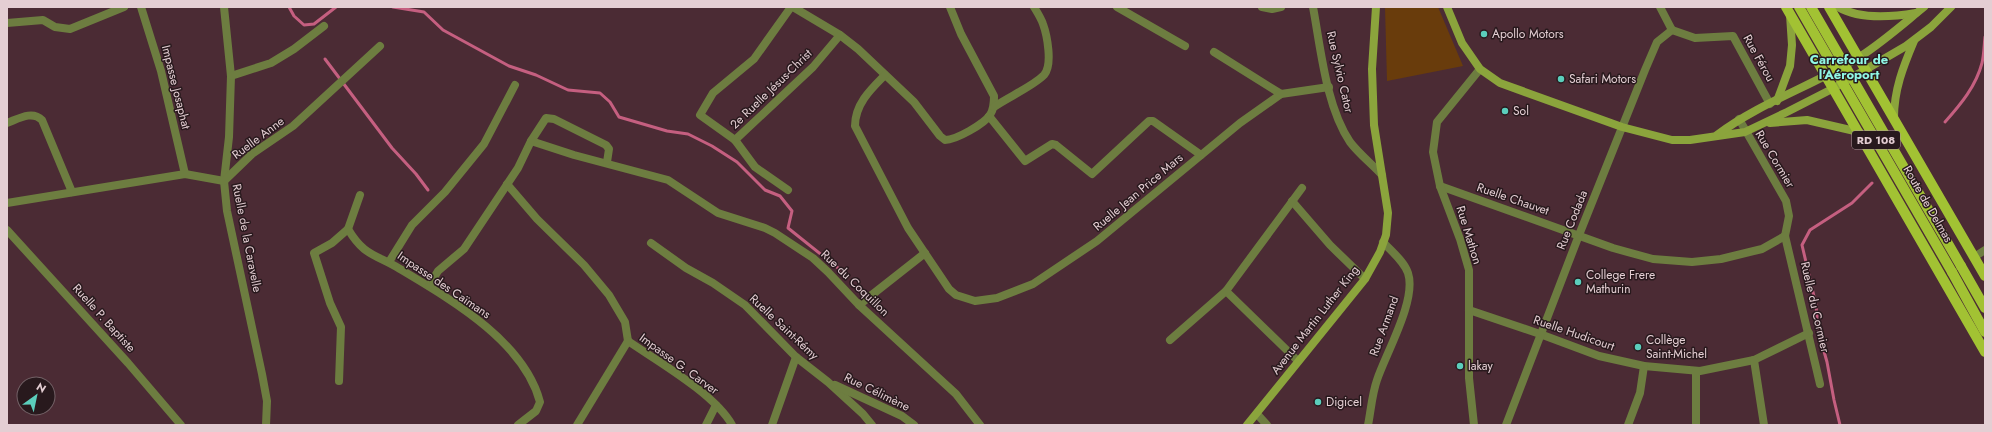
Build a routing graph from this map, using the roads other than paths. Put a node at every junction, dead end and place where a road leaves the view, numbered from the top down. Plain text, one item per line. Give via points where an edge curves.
1 (124, 7) edge
2 (141, 7) edge
3 (224, 7) edge
4 (792, 7) edge
5 (950, 7) edge
6 (1034, 7) edge
7 (1117, 7) edge
8 (1262, 7) edge
9 (1281, 7) edge
10 (1313, 7) edge
11 (1376, 7) edge
12 (1447, 7) edge
13 (1660, 7) edge
14 (1799, 7) edge
15 (1811, 7) edge
16 (1829, 7) edge
17 (1838, 7) edge
18 (1924, 7) edge
19 (1951, 7) edge
20 (1788, 10) edge
21 (1917, 13) junction
22 (7, 23) edge
23 (324, 26) dead end
24 (1672, 30) junction
25 (840, 35) junction
26 (1915, 40) junction
27 (380, 46) dead end
28 (1185, 46) dead end
29 (1214, 52) dead end
30 (1858, 57) junction
31 (1480, 69) junction
32 (1865, 70) junction
33 (886, 75) junction
34 (231, 76) junction
35 (1823, 76) junction
36 (515, 85) dead end
37 (1329, 87) junction
38 (1834, 88) junction
39 (1281, 94) junction
40 (1774, 103) junction
41 (994, 107) junction
42 (989, 116) junction
43 (1739, 119) junction
44 (1894, 119) junction
45 (7, 123) edge
46 (1763, 124) junction
47 (1622, 127) junction
48 (1745, 132) junction
49 (1859, 132) junction
50 (1717, 136) junction
51 (735, 140) junction
52 (531, 141) junction
53 (1201, 155) junction
54 (607, 162) junction
55 (185, 174) junction
56 (1382, 175) junction
57 (224, 181) junction
58 (507, 184) junction
59 (1440, 186) junction
60 (1302, 188) dead end
61 (788, 190) dead end
62 (72, 192) junction
63 (360, 195) dead end
64 (1292, 201) junction
65 (7, 203) edge
66 (348, 229) junction
67 (7, 230) edge
68 (1578, 235) junction
69 (1785, 236) junction
70 (1383, 242) junction
71 (652, 243) dead end
72 (1985, 250) edge
73 (925, 253) junction
74 (1974, 257) junction
75 (389, 262) junction
76 (1985, 276) edge
77 (1365, 279) junction
78 (429, 286) junction
79 (1226, 291) junction
80 (859, 305) junction
81 (1985, 308) edge
82 (1469, 310) junction
83 (1985, 332) edge
84 (1809, 333) junction
85 (1540, 334) junction
86 (1170, 340) dead end
87 (628, 341) junction
88 (1985, 352) edge
89 (796, 357) junction
90 (1754, 360) junction
91 (1298, 361) junction
92 (1644, 366) junction
93 (1696, 371) junction
94 (340, 381) dead end
95 (828, 382) junction
96 (1820, 384) dead end
97 (716, 405) junction
98 (1257, 414) junction
99 (181, 425) edge
100 (266, 425) edge
101 (518, 425) edge
102 (577, 425) edge
103 (706, 425) edge
104 (732, 425) edge
105 (772, 425) edge
106 (872, 425) edge
107 (914, 425) edge
108 (980, 425) edge
109 (1247, 425) edge
110 (1267, 425) edge
111 (1368, 425) edge
112 (1474, 425) edge
113 (1506, 425) edge
114 (1628, 425) edge
115 (1696, 425) edge
116 (1764, 425) edge

1 - 22 street via 70,29 55,27 43,20
2 - 55 street, Impasse Josaphat via 161,71
3 - 34 street, Ruelle de la Caravelle
4 - 25 street
4 - 51 street via 754,59 713,93 700,115
5 - 41 street via 961,34 994,96
6 - 41 street via 1043,24 1049,57 1048,68 1044,75
7 - 28 street
8 - 9 street
10 - 37 street, Rue Sylvio Cator
11 - 56 main road, Avenue Martin Luther King via 1372,69 1374,125
12 - 31 main road via 1462,43
13 - 24 street
14 - 83 main road, Route de Delmas / RD 108, bridge
15 - 81 main road, Route de Delmas / RD 108, bridge
16 - 30 main road
17 - 21 main road via 1860,14 1881,16
18 - 21 main road
19 - 26 main road
20 - 35 main road
20 - 40 main road via 1792,46 1790,66
21 - 30 main road via 1896,32
23 - 34 street via 271,63
24 - 40 street, Rue Férou via 1695,38 1733,36
24 - 47 street, Rue Codada via 1657,42
25 - 33 street
25 - 51 street, 2e Ruelle Jésus-Christ via 813,67
26 - 32 main road
26 - 44 main road via 1898,80
27 - 57 street, Ruelle Anne via 293,126 252,154
29 - 39 street
30 - 32 main road
30 - 35 main road
31 - 47 main road via 1500,83
31 - 59 street, Rue Mathon via 1437,122 1433,152
32 - 38 main road
32 - 44 main road
33 - 42 street via 914,102 945,140 952,140
33 - 73 street via 868,92 861,103 855,117 856,126 908,228
34 - 57 street, Ruelle de la Caravelle via 229,137
35 - 38 main road
35 - 40 main road
36 - 75 street via 484,144 445,192 412,225
37 - 39 street, Ruelle Jean Price Mars
37 - 56 street, Rue Sylvio Cator via 1336,116 1351,143
38 - 46 main road
38 - 49 main road
39 - 53 street, Ruelle Jean Price Mars
40 - 43 main road
41 - 42 street
42 - 53 street via 1025,161 1052,144 1092,174 1149,121 1153,121
43 - 48 street, Rue Cormier
43 - 50 main road
44 - 74 main road
45 - 62 street via 26,116 38,116 42,120
46 - 48 main road
46 - 49 main road via 1807,120
47 - 50 main road via 1672,140
47 - 68 street, Rue Codada
48 - 50 main road
48 - 69 street, Rue Cormier via 1786,201 1789,216
49 - 88 main road
51 - 61 street, 2e Ruelle Jésus-Christ via 755,167
52 - 54 street, Rue du Coquillon via 574,155
52 - 54 street via 544,120 551,118 606,145 609,149
52 - 58 street
53 - 73 street, Ruelle Jean Price Mars via 1097,241 1033,284 997,298 975,301 956,295 949,289
54 - 80 street, Rue du Coquillon via 668,180 718,213 765,228 812,258
55 - 57 street
55 - 62 street
56 - 70 main road, Avenue Martin Luther King via 1388,213
57 - 100 street, Ruelle de la Caravelle via 228,217 267,401
58 - 78 street via 464,249 438,272
58 - 87 street via 609,295 625,322
59 - 68 street, Ruelle Chauvet
59 - 82 street, Rue Mathon via 1460,239 1468,270
60 - 64 street
62 - 65 street
63 - 66 street
64 - 77 street via 1330,245
64 - 79 street
66 - 75 street, Impasse des Caïmans via 357,244 372,255
66 - 94 street via 332,243 314,253 330,303 341,327
67 - 99 street, Ruelle P. Baptiste
68 - 69 street, Ruelle Chauvet via 1653,259 1692,262 1721,259 1762,249
68 - 85 street, Rue Codada
69 - 84 street, Ruelle du Cormier
70 - 77 main road, Avenue Martin Luther King
70 - 111 street, Rue Armand via 1408,273 1410,290 1404,313 1376,382
71 - 89 street, Ruelle Saint-Rémy via 745,305
72 - 74 street
73 - 80 street
74 - 76 main road
75 - 78 street, Impasse des Caïmans
77 - 91 main road, Avenue Martin Luther King
78 - 101 street, Impasse des Caïmans via 492,332 514,355 531,380 540,402 536,411
79 - 86 street
79 - 91 street
80 - 108 street, Rue du Coquillon via 956,394
82 - 85 street, Ruelle Hudicourt
82 - 112 street, Rue Mathon via 1469,378
84 - 90 street, Ruelle Hudicourt
84 - 96 street, Ruelle du Cormier
85 - 92 street, Ruelle Hudicourt via 1599,356
85 - 113 street, Rue Codada
87 - 97 street, Impasse G. Carver
87 - 102 street
89 - 95 street, Ruelle Saint-Rémy
89 - 105 street
90 - 93 street, Ruelle Hudicourt
90 - 116 street
91 - 98 main road, Avenue Martin Luther King
92 - 93 street, Ruelle Hudicourt
92 - 114 street via 1640,393
93 - 115 street
95 - 106 street, Ruelle Saint-Rémy
95 - 107 street, Rue Célimène via 902,416
97 - 103 street
97 - 104 street, Impasse G. Carver
98 - 109 main road, Avenue Martin Luther King
98 - 110 street

